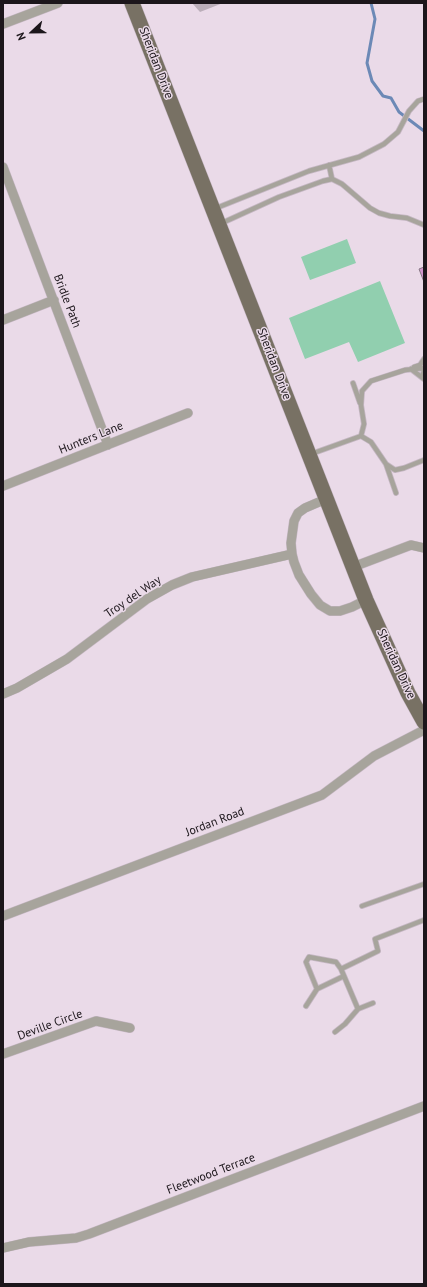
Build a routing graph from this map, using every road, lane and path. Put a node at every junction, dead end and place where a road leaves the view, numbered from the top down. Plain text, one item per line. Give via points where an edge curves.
1 (58, 3) edge
2 (132, 3) edge
3 (3, 24) edge
4 (424, 99) edge
5 (329, 166) junction
6 (4, 170) edge
7 (332, 179) junction
8 (213, 210) junction
9 (218, 224) junction
10 (424, 225) edge
11 (54, 300) junction
12 (3, 320) edge
13 (424, 359) edge
14 (424, 368) edge
15 (411, 369) junction
16 (424, 371) edge
17 (423, 378) edge
18 (353, 383) dead end
19 (361, 405) junction
20 (188, 413) dead end
21 (361, 436) junction
22 (108, 445) junction
23 (309, 455) junction
24 (424, 460) edge
25 (386, 464) junction
26 (3, 486) edge
27 (396, 493) dead end
28 (326, 499) junction
29 (424, 548) edge
30 (292, 554) junction
31 (353, 567) junction
32 (366, 600) junction
33 (3, 694) edge
34 (424, 722) edge
35 (424, 730) edge
36 (424, 884) edge
37 (362, 906) dead end
38 (3, 916) edge
39 (424, 920) edge
40 (341, 969) junction
41 (344, 976) junction
42 (317, 989) junction
43 (373, 1003) dead end
44 (306, 1006) dead end
45 (358, 1009) junction
46 (130, 1028) dead end
47 (335, 1032) dead end
48 (3, 1054) edge
49 (424, 1106) edge
50 (3, 1248) edge

1 - 3 street
2 - 8 main road, Sheridan Drive
4 - 5 lane via 418,101 398,132 384,144 359,157
5 - 7 lane
5 - 8 lane
6 - 11 street, Bridle Path
7 - 9 lane via 279,197
7 - 10 lane via 379,213 407,218
8 - 9 main road, Sheridan Drive
9 - 23 main road, Sheridan Drive
11 - 12 street
11 - 22 street, Bridle Path
13 - 15 lane via 420,365
14 - 15 lane
15 - 17 lane
15 - 19 lane via 371,381 362,391
16 - 17 lane
18 - 19 lane
19 - 21 lane via 364,424
20 - 22 street, Hunters Lane
21 - 23 lane
21 - 25 lane via 371,442
22 - 26 street, Hunters Lane
23 - 28 main road, Sheridan Drive
24 - 25 lane via 395,470
25 - 27 lane
28 - 30 street via 298,513 292,531
28 - 31 main road, Sheridan Drive
29 - 31 street via 411,545
30 - 32 street via 299,575 320,605 330,611 340,611
30 - 33 street, Troy del Way via 192,577 172,585 147,599 67,659
31 - 32 main road, Sheridan Drive
32 - 34 main road, Sheridan Drive
35 - 38 street, Jordan Road via 374,756 322,795
36 - 37 lane
39 - 40 lane via 375,939 378,951
40 - 41 lane
40 - 42 lane via 336,962 309,956 306,962
41 - 42 lane
41 - 45 lane
42 - 44 lane
43 - 45 lane
45 - 47 lane
46 - 48 street, Deville Circle via 96,1021
49 - 50 street, Fleetwood Terrace via 89,1234

